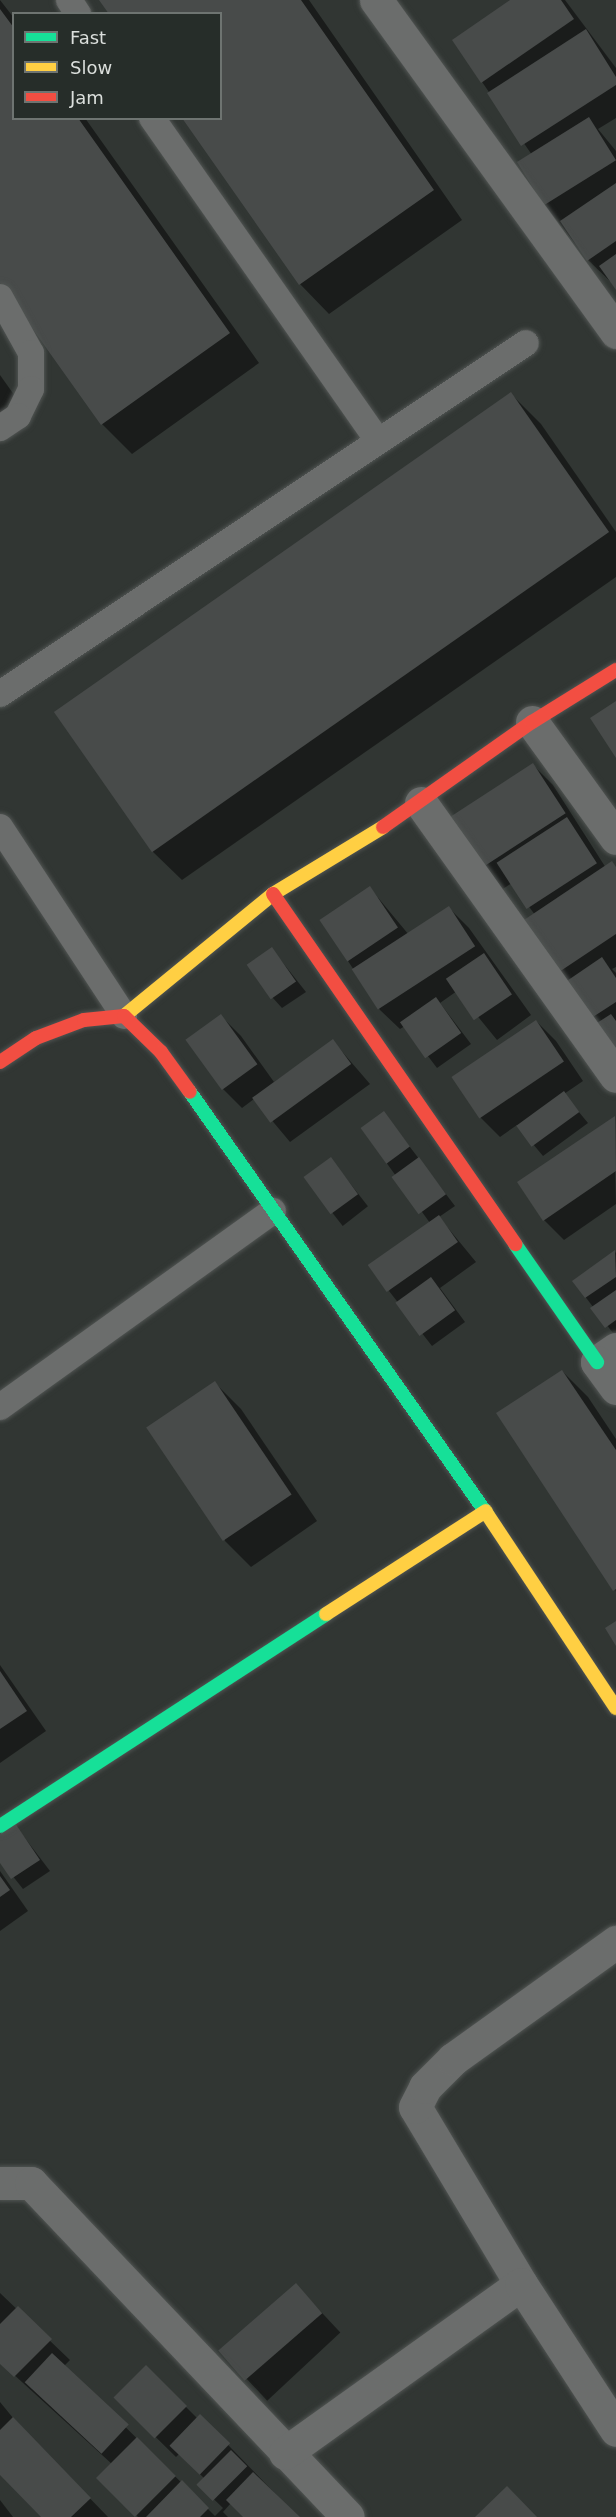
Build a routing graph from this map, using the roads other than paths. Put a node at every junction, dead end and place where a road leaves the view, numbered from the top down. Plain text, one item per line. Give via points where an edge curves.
1 (378, 1) edge
2 (153, 120) edge
3 (0, 297) edge
4 (616, 332) edge
5 (526, 343) dead end
6 (0, 428) edge
7 (378, 441) junction
8 (616, 670) edge
9 (0, 694) edge
10 (532, 722) junction
11 (421, 803) junction
12 (0, 827) edge
13 (616, 838) edge
14 (273, 894) junction
15 (124, 1016) junction
16 (0, 1062) edge
17 (616, 1076) edge
18 (273, 1211) junction
19 (607, 1355) edge
20 (616, 1388) edge
21 (0, 1407) edge
22 (486, 1510) junction
23 (616, 1708) edge
24 (0, 1826) edge
25 (616, 1942) edge
26 (0, 2183) edge
27 (521, 2284) junction
28 (616, 2430) edge
29 (285, 2453) junction
30 (348, 2517) edge

1 - 4 street
2 - 7 lane
3 - 6 lane via 31,352 31,389 18,416
5 - 7 lane
7 - 9 lane
8 - 10 street
10 - 11 street
10 - 13 street
11 - 14 street
11 - 17 street
12 - 15 lane
14 - 15 street
14 - 19 street
15 - 16 street via 84,1020 65,1027 36,1038
15 - 18 street via 160,1052
18 - 21 lane
18 - 22 street
19 - 20 street
22 - 23 street
22 - 24 street
25 - 27 street via 453,2059 424,2087 415,2107
26 - 29 street via 31,2183
27 - 28 street
27 - 29 street
29 - 30 street

